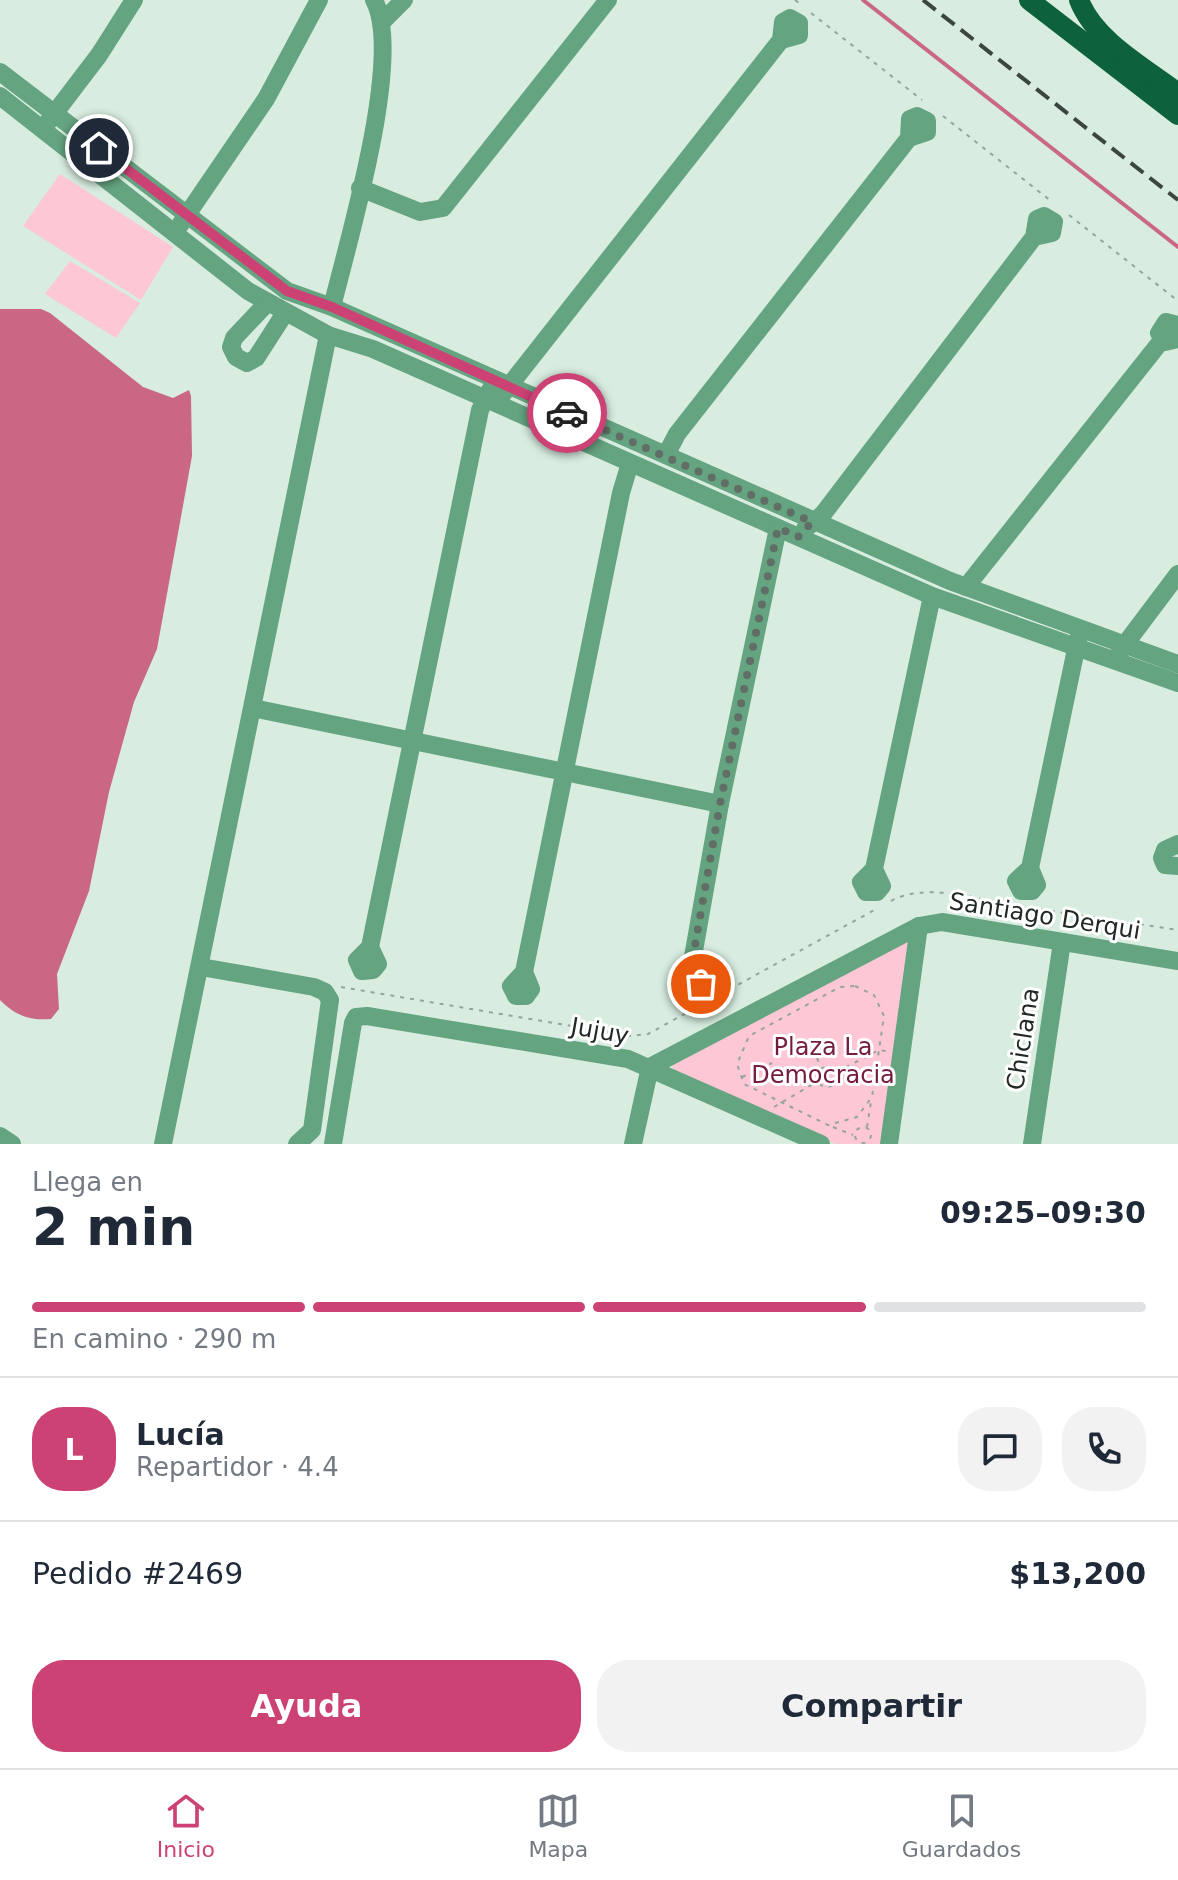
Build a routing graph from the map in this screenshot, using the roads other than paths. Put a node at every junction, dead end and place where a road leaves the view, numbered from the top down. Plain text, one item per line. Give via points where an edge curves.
1 (134, 0) edge
2 (319, 0) edge
3 (374, 0) edge
4 (404, 0) edge
5 (608, 0) edge
6 (1029, 0) edge
7 (1062, 0) edge
8 (1079, 0) edge
9 (383, 21) junction
10 (781, 40) dead end
11 (0, 72) edge
12 (1124, 72) junction
13 (1178, 93) edge
14 (0, 96) edge
15 (1178, 115) edge
16 (48, 121) junction
17 (909, 138) dead end
18 (360, 188) junction
19 (188, 217) junction
20 (174, 232) junction
21 (1034, 237) dead end
22 (267, 303) junction
23 (326, 305) junction
24 (285, 313) junction
25 (351, 315) junction
26 (1178, 325) edge
27 (310, 326) junction
28 (328, 335) junction
29 (1170, 339) edge
30 (349, 341) junction
31 (501, 384) junction
32 (491, 402) junction
33 (662, 454) junction
34 (635, 465) junction
35 (664, 478) junction
36 (812, 522) junction
37 (778, 528) junction
38 (798, 537) junction
39 (1178, 574) edge
40 (963, 586) junction
41 (937, 598) junction
42 (967, 609) junction
43 (1078, 638) junction
44 (1120, 652) junction
45 (1178, 664) edge
46 (1178, 683) edge
47 (253, 708) junction
48 (413, 741) junction
49 (566, 772) junction
50 (720, 804) junction
51 (1178, 844) edge
52 (1178, 866) edge
53 (1030, 868) dead end
54 (874, 869) dead end
55 (919, 926) junction
56 (1062, 942) junction
57 (370, 947) dead end
58 (1178, 961) edge
59 (201, 967) junction
60 (691, 968) dead end
61 (524, 972) dead end
62 (650, 1067) junction
63 (0, 1136) edge
64 (12, 1144) edge
65 (163, 1144) edge
66 (299, 1144) edge
67 (333, 1144) edge
68 (633, 1144) edge
69 (821, 1144) edge
70 (889, 1144) edge
71 (1032, 1144) edge

1 - 16 street
2 - 19 street via 266,99
3 - 9 street
4 - 9 street
5 - 18 street via 443,208 420,212
6 - 12 main road
7 - 12 main road
8 - 13 main road via 1103,35
9 - 18 street via 380,78
10 - 31 street
11 - 16 street
12 - 15 main road
14 - 16 street
16 - 19 street
16 - 20 street
17 - 33 street
18 - 23 street
19 - 20 street
19 - 23 street via 272,283
20 - 22 street
21 - 36 street
22 - 24 street
22 - 24 street via 234,338 231,351 236,357 247,363 256,358
23 - 25 street
23 - 27 street via 309,310
24 - 27 street
25 - 30 street via 358,328
25 - 31 street
26 - 29 street via 1163,323 1159,333
27 - 28 street
28 - 30 street
28 - 47 street
29 - 40 street
30 - 32 street
31 - 32 street
31 - 33 street
32 - 34 street
32 - 48 street
33 - 34 street
33 - 35 street
33 - 36 street
34 - 35 street
34 - 49 street via 621,493
35 - 37 street
36 - 38 street
36 - 40 street
37 - 38 street
37 - 50 street
38 - 41 street
39 - 44 street
40 - 41 street
40 - 42 street
40 - 43 street
41 - 42 street
41 - 54 street
42 - 43 street
43 - 44 street
43 - 53 street
44 - 45 street
44 - 46 street
47 - 48 street
47 - 59 street
48 - 49 street
48 - 57 street
49 - 50 street
49 - 61 street
50 - 60 street
51 - 52 street via 1165,850 1162,858 1165,865
55 - 56 street, Santiago Derqui via 942,922
55 - 62 street, Santiago Derqui
55 - 70 street
56 - 58 street, Santiago Derqui
56 - 71 street, Chiclana
59 - 65 street
59 - 66 street via 325,992 331,1009 312,1130
62 - 67 street, Jujuy via 628,1059 356,1017
62 - 68 street
62 - 69 street, Jujuy
63 - 64 street

